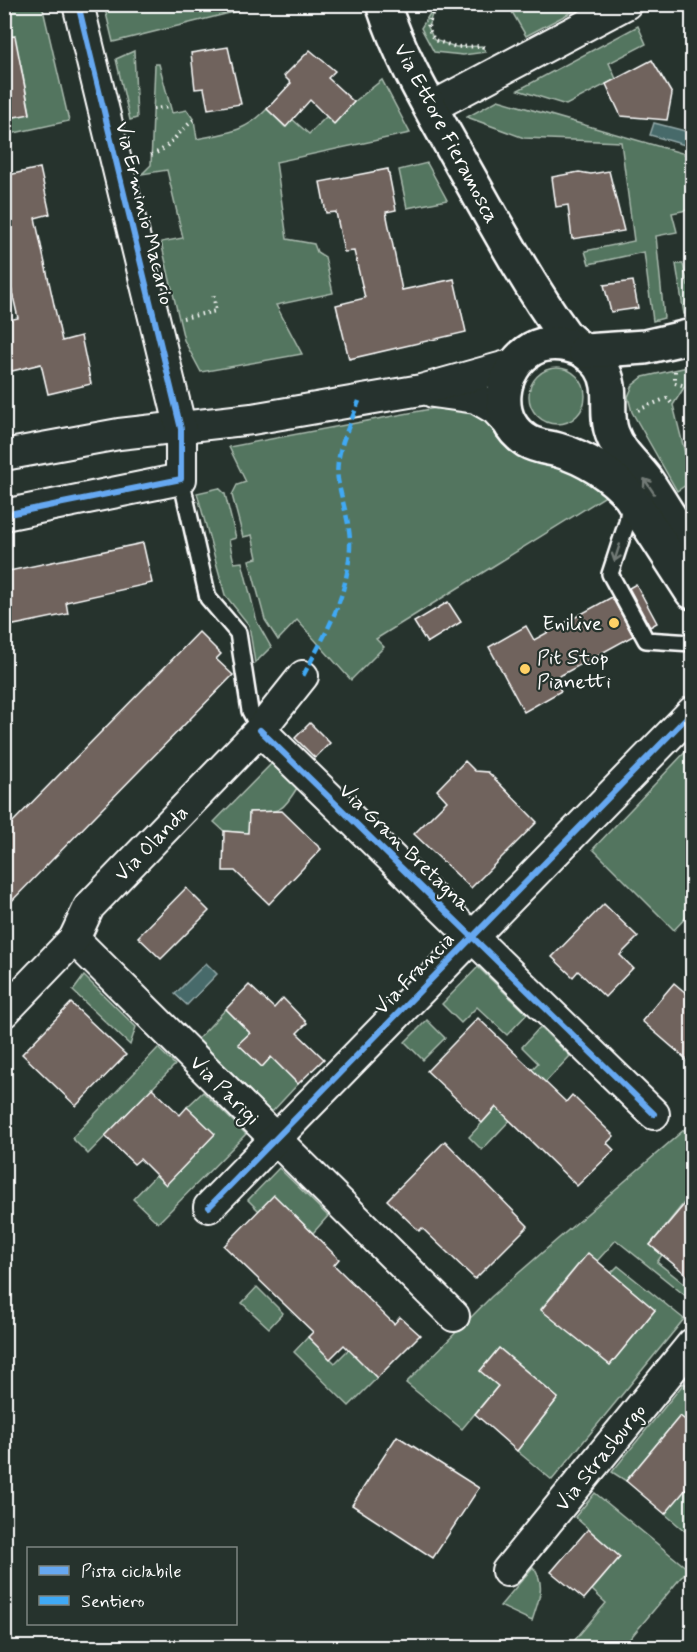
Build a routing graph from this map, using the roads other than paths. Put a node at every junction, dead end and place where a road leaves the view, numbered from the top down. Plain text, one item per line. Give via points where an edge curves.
1 (78, 4) edge
2 (383, 4) edge
3 (626, 4) edge
4 (430, 108) junction
5 (515, 259) junction
6 (693, 336) edge
7 (645, 346) junction
8 (583, 350) junction
9 (518, 360) junction
10 (421, 390) junction
11 (617, 403) junction
12 (181, 429) junction
13 (514, 429) junction
14 (558, 450) junction
15 (4, 455) edge
16 (181, 479) junction
17 (630, 496) junction
18 (4, 515) edge
19 (693, 553) edge
20 (693, 592) edge
21 (693, 643) edge
22 (303, 676) dead end
23 (693, 712) edge
24 (260, 730) junction
25 (473, 936) junction
26 (74, 939) junction
27 (4, 1012) edge
28 (654, 1114) dead end
29 (274, 1140) junction
30 (209, 1207) dead end
31 (453, 1316) dead end
32 (693, 1344) edge
33 (507, 1571) dead end

1 - 12 street, Via Erminio Macario
2 - 4 main road, Via Ettore Fieramosca
3 - 4 street
4 - 5 main road, Via Ettore Fieramosca
5 - 8 main road via 566,336
5 - 9 main road via 530,313 528,337
6 - 7 main road
7 - 8 main road
7 - 11 main road via 613,380
8 - 9 main road via 566,343 550,343 535,347
8 - 11 main road via 601,367
9 - 10 street
9 - 13 main road via 506,380 503,397
10 - 12 street
10 - 13 street via 476,398 495,409
11 - 14 main road via 586,441
19 -> 11 main road via 645,479 620,451 610,430
12 - 15 street via 119,434
12 - 16 street, Via Erminio Macario
13 - 14 main road via 526,441
14 - 17 main road via 592,464
16 - 18 street
16 - 24 lane via 208,598 238,633 250,711
17 - 20 main road
17 -> 21 lane via 627,522 610,574 646,640
22 - 24 street, Via Olanda
23 - 25 street, Via Francia
24 - 25 street, Via Gran Bretagna
24 - 26 street, Via Olanda via 89,907
25 - 28 street, Via Gran Bretagna
25 - 29 street, Via Francia
26 - 27 street, Via Olanda
26 - 29 street, Via Parigi
29 - 30 street, Via Francia
29 - 31 street, Via Parigi
32 - 33 street, Via Strasburgo

